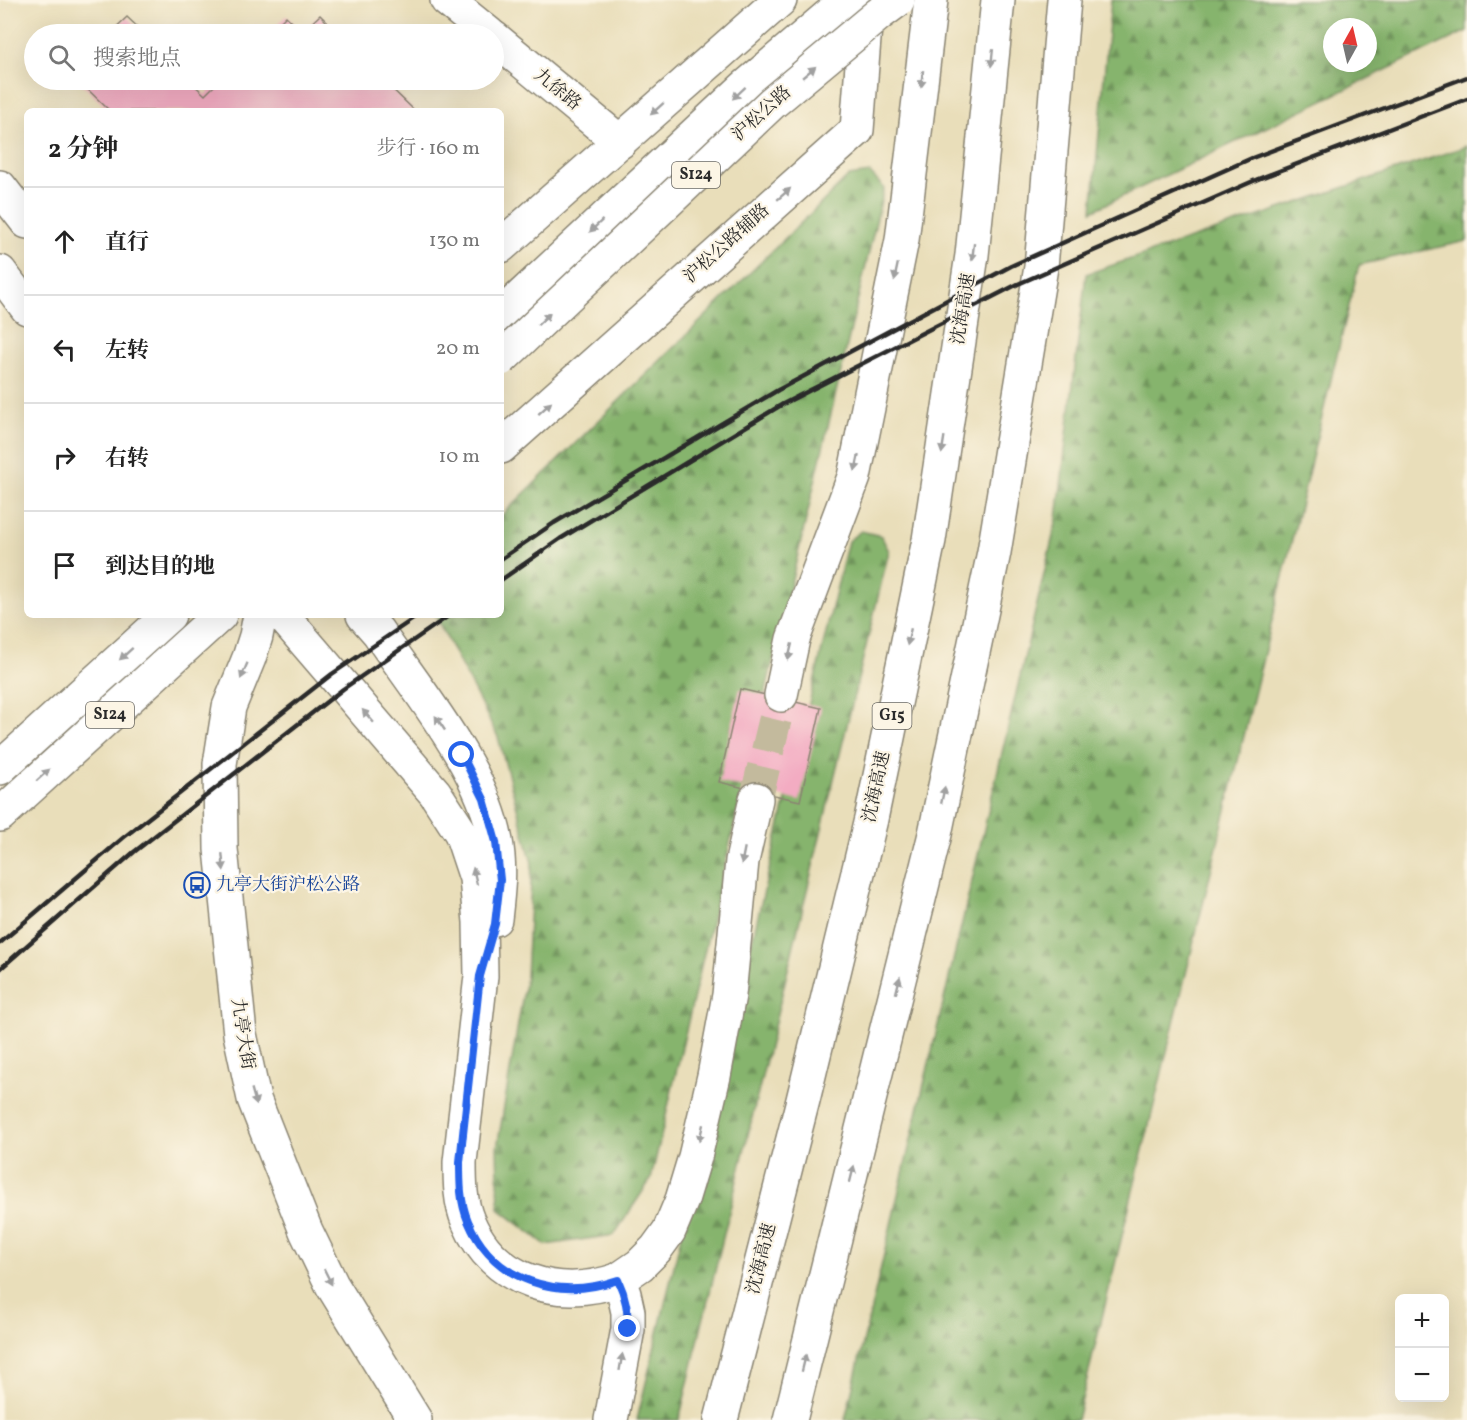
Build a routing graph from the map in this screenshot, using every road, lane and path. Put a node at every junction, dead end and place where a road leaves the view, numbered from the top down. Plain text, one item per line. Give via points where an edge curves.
1 (447, 0) edge
2 (780, 0) edge
3 (847, 0) edge
4 (867, 0) edge
5 (898, 0) edge
6 (931, 0) edge
7 (998, 0) edge
8 (1064, 0) edge
9 (477, 24) edge
10 (504, 46) edge
11 (620, 142) junction
12 (0, 187) edge
13 (24, 218) edge
14 (504, 243) edge
15 (0, 272) edge
16 (24, 304) edge
17 (504, 312) edge
18 (504, 356) edge
19 (504, 444) edge
20 (166, 618) edge
21 (217, 618) edge
22 (259, 618) edge
23 (285, 618) edge
24 (366, 618) edge
25 (781, 695) tunnel mouth
26 (0, 768) edge
27 (756, 799) tunnel mouth
28 (0, 815) edge
29 (480, 976) junction
30 (618, 1280) junction
31 (415, 1420) edge
32 (611, 1420) edge
33 (721, 1420) edge
34 (790, 1420) edge

1 - 9 main road
2 -> 11 main road
3 -> 17 main road, 沪松公路 / S124 via 745,87
19 -> 4 main road, 沪松公路辅路 via 857,130
18 -> 5 main road, 沪松公路 / S124, bridge via 772,103
6 -> 25 main road via 902,240 854,477 796,630
7 -> 33 main road, 沈海高速 / G15 via 972,255 929,540 871,819
34 -> 8 main road via 935,834 994,552 1041,267
10 - 11 main road, 九徐路
11 - 14 main road
12 - 13 main road
15 - 16 main road
20 -> 26 main road, S124
28 -> 21 main road, S124
22 -> 31 main road, 九亭大街 via 249,658 229,707 220,764 221,849 240,1034 254,1100 306,1231 332,1286
29 -> 23 main road via 476,878 461,833 435,793
29 -> 24 main road via 495,924 500,880 496,842 484,799 462,755
27 -> 30 main road via 742,861 729,995 695,1157 669,1231 656,1249
29 - 30 main road via 460,1162 460,1190 467,1220 481,1245 521,1279 571,1290
32 -> 30 main road via 628,1321

